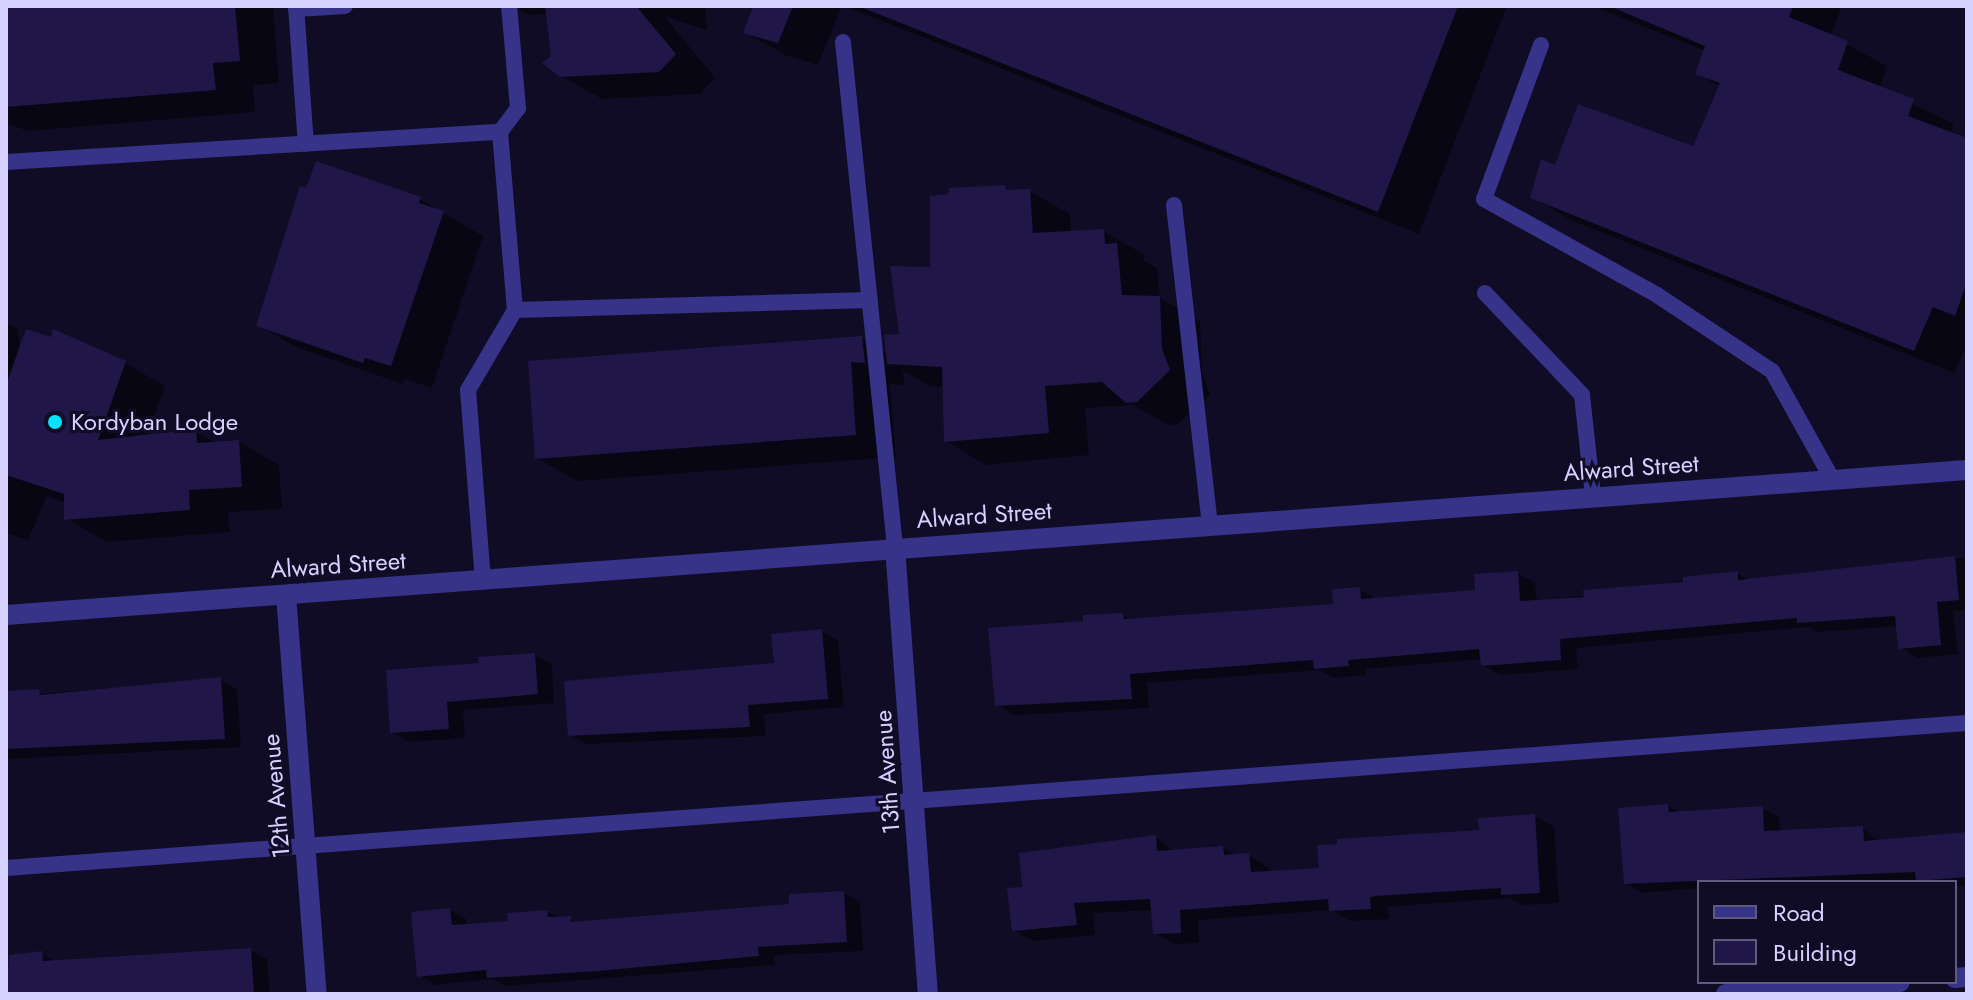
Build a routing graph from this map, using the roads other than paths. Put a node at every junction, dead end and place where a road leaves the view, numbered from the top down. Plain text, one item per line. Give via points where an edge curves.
1 (345, 6) edge
2 (509, 6) edge
3 (296, 8) edge
4 (843, 42) dead end
5 (1541, 45) dead end
6 (500, 132) junction
7 (306, 144) junction
8 (6, 162) edge
9 (1174, 205) dead end
10 (1485, 293) dead end
11 (870, 300) junction
12 (515, 310) junction
13 (1967, 470) edge
14 (1832, 479) junction
15 (1593, 496) junction
16 (1210, 524) junction
17 (895, 547) junction
18 (483, 579) junction
19 (286, 595) junction
20 (6, 615) edge
21 (1967, 723) edge
22 (915, 799) junction
23 (307, 846) junction
24 (6, 868) edge
25 (1871, 984) edge
26 (317, 994) edge
27 (928, 994) edge
28 (1726, 994) edge

1 - 3 lane
2 - 6 lane via 518,108
3 - 7 lane
4 - 11 lane
5 - 14 lane via 1484,199 1657,295 1772,371
6 - 7 lane
6 - 12 lane
7 - 8 lane
9 - 16 lane
10 - 15 lane via 1582,395
11 - 12 lane
11 - 17 lane
12 - 18 lane via 468,390
13 - 14 street, Alward Street
14 - 15 street, Alward Street
15 - 16 street, Alward Street
16 - 17 street, Alward Street
17 - 18 street, Alward Street
17 - 22 street, 13th Avenue
18 - 19 street, Alward Street
19 - 20 street, Alward Street
19 - 23 street, 12th Avenue
21 - 22 lane
22 - 23 lane
22 - 27 street, 13th Avenue
23 - 24 lane
23 - 26 street, 12th Avenue
25 - 28 street

